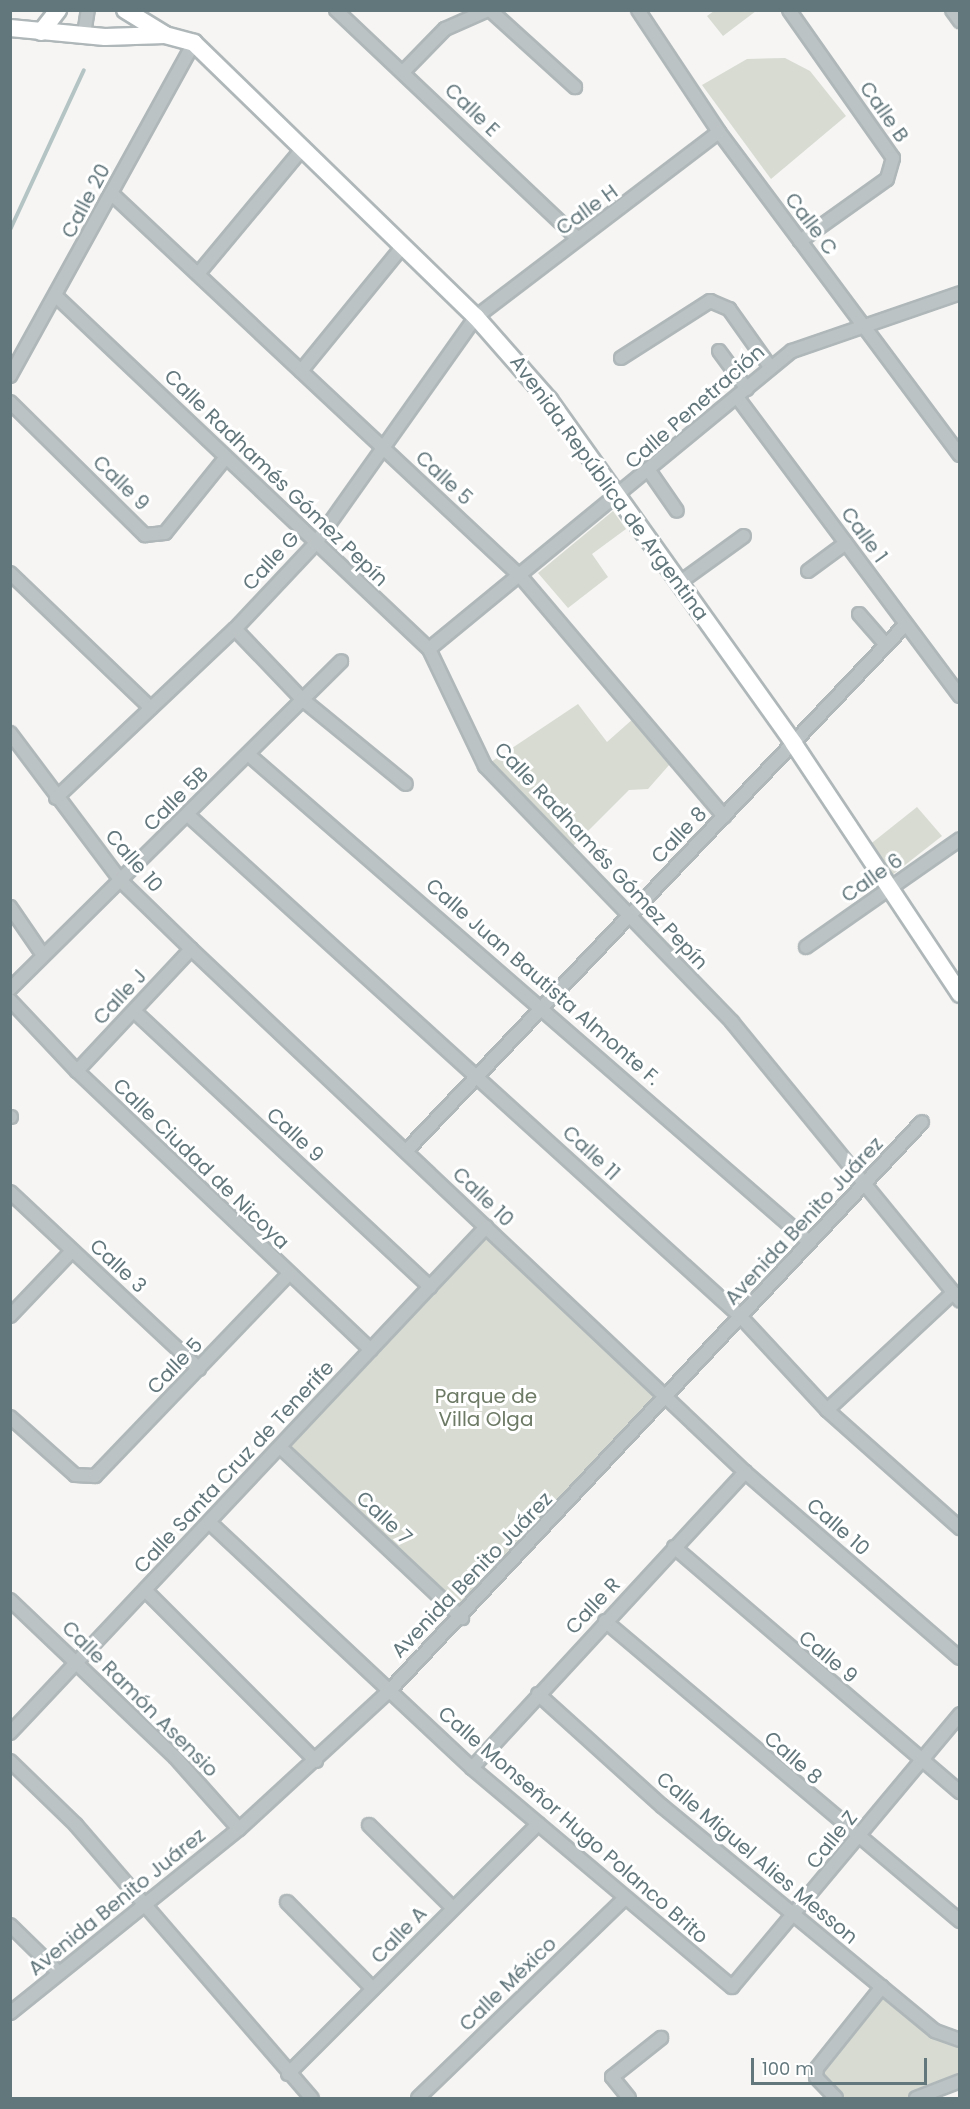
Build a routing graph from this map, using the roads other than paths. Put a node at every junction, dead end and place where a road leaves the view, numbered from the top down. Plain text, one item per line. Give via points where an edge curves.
1 (58, 10) edge
2 (88, 10) edge
3 (125, 10) edge
4 (336, 10) edge
5 (489, 10) edge
6 (638, 10) edge
7 (789, 10) edge
8 (952, 10) edge
9 (960, 21) edge
10 (10, 28) edge
11 (41, 32) junction
12 (84, 34) junction
13 (165, 35) junction
14 (194, 43) junction
15 (404, 70) junction
16 (575, 87) dead end
17 (719, 132) junction
18 (304, 147) junction
19 (112, 194) junction
20 (578, 239) junction
21 (800, 241) junction
22 (403, 246) junction
23 (198, 274) junction
24 (960, 293) edge
25 (57, 297) junction
26 (477, 318) junction
27 (863, 326) junction
28 (719, 351) dead end
29 (621, 358) dead end
30 (771, 368) junction
31 (301, 371) junction
32 (10, 376) edge
33 (742, 393) junction
34 (10, 402) edge
35 (383, 448) junction
36 (960, 455) edge
37 (226, 457) junction
38 (650, 472) junction
39 (618, 499) junction
40 (677, 511) dead end
41 (744, 536) dead end
42 (846, 543) junction
43 (315, 544) junction
44 (808, 571) dead end
45 (10, 573) edge
46 (521, 577) junction
47 (679, 583) junction
48 (859, 614) dead end
49 (905, 624) junction
50 (235, 629) junction
51 (886, 645) junction
52 (429, 649) junction
53 (341, 661) dead end
54 (960, 696) edge
55 (302, 699) junction
56 (151, 708) junction
57 (10, 733) edge
58 (794, 744) junction
59 (249, 755) junction
60 (406, 784) dead end
61 (56, 798) junction
62 (188, 815) junction
63 (724, 816) junction
64 (960, 839) edge
65 (122, 881) junction
66 (892, 889) junction
67 (10, 907) edge
68 (629, 916) junction
69 (806, 946) dead end
70 (191, 949) junction
71 (43, 955) junction
72 (10, 989) edge
73 (960, 994) edge
74 (10, 1000) edge
75 (543, 1006) junction
76 (134, 1011) junction
77 (77, 1071) junction
78 (478, 1075) junction
79 (922, 1122) dead end
80 (407, 1150) junction
81 (864, 1183) junction
82 (10, 1192) edge
83 (486, 1227) junction
84 (808, 1242) junction
85 (72, 1251) junction
86 (288, 1275) junction
87 (430, 1287) junction
88 (956, 1297) edge
89 (10, 1316) edge
90 (741, 1317) junction
91 (371, 1350) junction
92 (199, 1369) junction
93 (665, 1399) junction
94 (827, 1410) junction
95 (10, 1417) edge
96 (279, 1447) junction
97 (745, 1472) junction
98 (209, 1522) junction
99 (960, 1528) edge
100 (674, 1547) junction
101 (145, 1590) junction
102 (10, 1600) edge
103 (462, 1617) junction
104 (605, 1621) junction
105 (960, 1658) edge
106 (77, 1662) junction
107 (390, 1690) junction
108 (538, 1694) junction
109 (960, 1714) edge
110 (10, 1733) edge
111 (921, 1760) junction
112 (10, 1761) edge
113 (316, 1761) junction
114 (472, 1768) junction
115 (960, 1792) edge
116 (538, 1824) junction
117 (369, 1825) dead end
118 (239, 1829) junction
119 (857, 1839) junction
120 (625, 1898) junction
121 (287, 1902) dead end
122 (144, 1906) junction
123 (453, 1908) junction
124 (796, 1916) junction
125 (960, 1921) edge
126 (10, 1925) edge
127 (58, 1972) junction
128 (732, 1987) joint
129 (882, 1987) junction
130 (373, 1989) junction
131 (10, 2013) edge
132 (661, 2038) dead end
133 (960, 2040) edge
134 (288, 2074) junction
135 (960, 2081) edge
136 (312, 2098) edge
137 (418, 2098) edge
138 (629, 2098) edge
139 (836, 2098) edge
140 (916, 2098) edge

1 - 11 main road
2 - 12 street
3 - 13 main road
4 - 15 street, Calle E
5 - 15 street via 445,29
5 - 16 street
6 - 17 street, Calle C
7 - 21 street, Calle B via 893,158 887,179
8 - 9 street
10 - 11 main road, Avenida República de Argentina
11 - 12 main road, Avenida República de Argentina
12 - 13 main road, Avenida República de Argentina
13 - 14 main road, Avenida República de Argentina
14 - 18 main road, Avenida República de Argentina
14 - 19 street, Calle 20
15 - 20 street, Calle E
17 - 20 street, Calle H
17 - 21 street, Calle C
18 - 22 main road, Avenida República de Argentina
18 - 23 street
19 - 23 street, Calle 5
19 - 25 street, Calle 20
20 - 26 street, Calle H
21 - 27 street, Calle C
22 - 26 main road, Avenida República de Argentina
22 - 31 street
23 - 31 street, Calle 5
24 - 27 street, Calle Penetración
25 - 32 street, Calle 20
25 - 37 street, Calle Radhamés Gómez Pepín
26 - 35 street, Calle G
26 - 39 main road, Avenida República de Argentina via 525,368
27 - 30 street, Calle Penetración via 801,346
27 - 36 street, Calle C
28 - 33 street, Calle 1
29 - 30 street via 710,301 729,309
30 - 33 street, Calle Penetración
31 - 35 street, Calle 5
33 - 38 street, Calle Penetración
33 - 42 street, Calle 1
34 - 37 street, Calle 9 via 146,534 165,533
35 - 43 street, Calle G
35 - 46 street, Calle 5
37 - 43 street, Calle Radhamés Gómez Pepín
38 - 39 street, Calle Penetración
38 - 40 street
39 - 46 street, Calle Penetración
39 - 47 main road, Avenida República de Argentina
41 - 47 street
42 - 44 street
42 - 49 street, Calle 1
43 - 50 street, Calle G
43 - 52 street, Calle Radhamés Gómez Pepín
45 - 56 street
46 - 52 street, Calle Penetración
46 - 63 street, Calle 5
47 - 58 main road, Avenida República de Argentina
48 - 51 street
49 - 51 street, Calle 8
49 - 54 street, Calle 1
50 - 55 street
50 - 56 street, Calle G
51 - 58 street, Calle 8
52 - 68 street, Calle Radhamés Gómez Pepín via 485,766
53 - 55 street, Calle 5B
55 - 59 street, Calle 5B
55 - 60 street
56 - 61 street, Calle G
57 - 61 street, Calle 10
58 - 63 street, Calle 8
58 - 66 main road, Avenida República de Argentina
59 - 62 street, Calle 5B
59 - 75 street, Calle Juan Bautista Almonte F.
61 - 65 street, Calle 10
62 - 65 street, Calle 5B
62 - 78 street, Calle 11
63 - 68 street, Calle 8
64 - 66 street, Calle 6
65 - 70 street, Calle 10
65 - 71 street, Calle 5B
66 - 69 street, Calle 6
66 - 73 main road, Avenida República de Argentina
67 - 71 street
68 - 75 street, Calle 8
68 - 81 street, Calle Radhamés Gómez Pepín via 732,1022
70 - 76 street, Calle J
70 - 80 street, Calle 10
71 - 72 street, Calle 5B
74 - 77 street, Calle Ciudad de Nicoya
75 - 78 street, Calle 8
75 - 84 street, Calle Juan Bautista Almonte F.
76 - 77 street, Calle J
76 - 87 street, Calle 9
77 - 86 street, Calle Ciudad de Nicoya
78 - 80 street, Calle 8
78 - 90 street, Calle 11
79 - 81 street, Avenida Benito Juárez
80 - 83 street, Calle 10
81 - 84 street, Avenida Benito Juárez
81 - 88 street, Calle Radhamés Gómez Pepín
82 - 85 street, Calle 3
83 - 87 street, Calle Santa Cruz de Tenerife
83 - 93 street, Calle 10
84 - 90 street, Avenida Benito Juárez
85 - 89 street
85 - 92 street, Calle 3
86 - 91 street, Calle Ciudad de Nicoya
86 - 92 street, Calle 5
87 - 91 street, Calle Santa Cruz de Tenerife
88 - 94 street
90 - 93 street, Avenida Benito Juárez
90 - 94 street, Calle 11
91 - 96 street, Calle Santa Cruz de Tenerife
92 - 95 street, Calle 5 via 102,1469 86,1478 66,1468
93 - 97 street, Calle 10
93 - 103 street, Avenida Benito Juárez
94 - 99 street, Calle 11
96 - 98 street, Calle Santa Cruz de Tenerife
96 - 103 street, Calle 7
97 - 100 street, Calle R
97 - 105 street, Calle 10
98 - 101 street, Calle Santa Cruz de Tenerife
98 - 107 street, Calle Monseñor Hugo Polanco Brito
100 - 104 street, Calle R
100 - 111 street, Calle 9
101 - 106 street, Calle Santa Cruz de Tenerife
101 - 113 street
102 - 106 street, Calle Ramón Asensio
103 - 107 street, Avenida Benito Juárez
104 - 108 street, Calle R
104 - 119 street, Calle 8
106 - 110 street, Calle Santa Cruz de Tenerife
106 - 118 street, Calle Ramón Asensio
107 - 113 street, Avenida Benito Juárez
107 - 114 street, Calle Monseñor Hugo Polanco Brito
108 - 114 street, Calle R
108 - 124 street, Calle Miguel Alies Messon
109 - 111 street, Calle Z
111 - 115 street, Calle 9
111 - 119 street, Calle Z
112 - 122 street via 76,1825
113 - 118 street, Avenida Benito Juárez
114 - 116 street, Calle Monseñor Hugo Polanco Brito
116 - 120 street, Calle Monseñor Hugo Polanco Brito
116 - 123 street, Calle A
117 - 123 street
118 - 122 street, Avenida Benito Juárez
119 - 124 street, Calle Z
119 - 125 street, Calle 8
120 - 128 street, Calle Monseñor Hugo Polanco Brito
120 - 137 street, Calle México
121 - 130 street
122 - 127 street, Avenida Benito Juárez
122 - 134 street
123 - 130 street, Calle A
124 - 128 street, Calle Z
124 - 129 street, Calle Miguel Alies Messon
126 - 127 street
127 - 131 street, Avenida Benito Juárez
129 - 133 street, Calle Miguel Alies Messon via 935,2031
129 - 139 street via 817,2068 816,2077
130 - 134 street, Calle A
132 - 138 street via 612,2077
134 - 136 street
135 - 140 street

